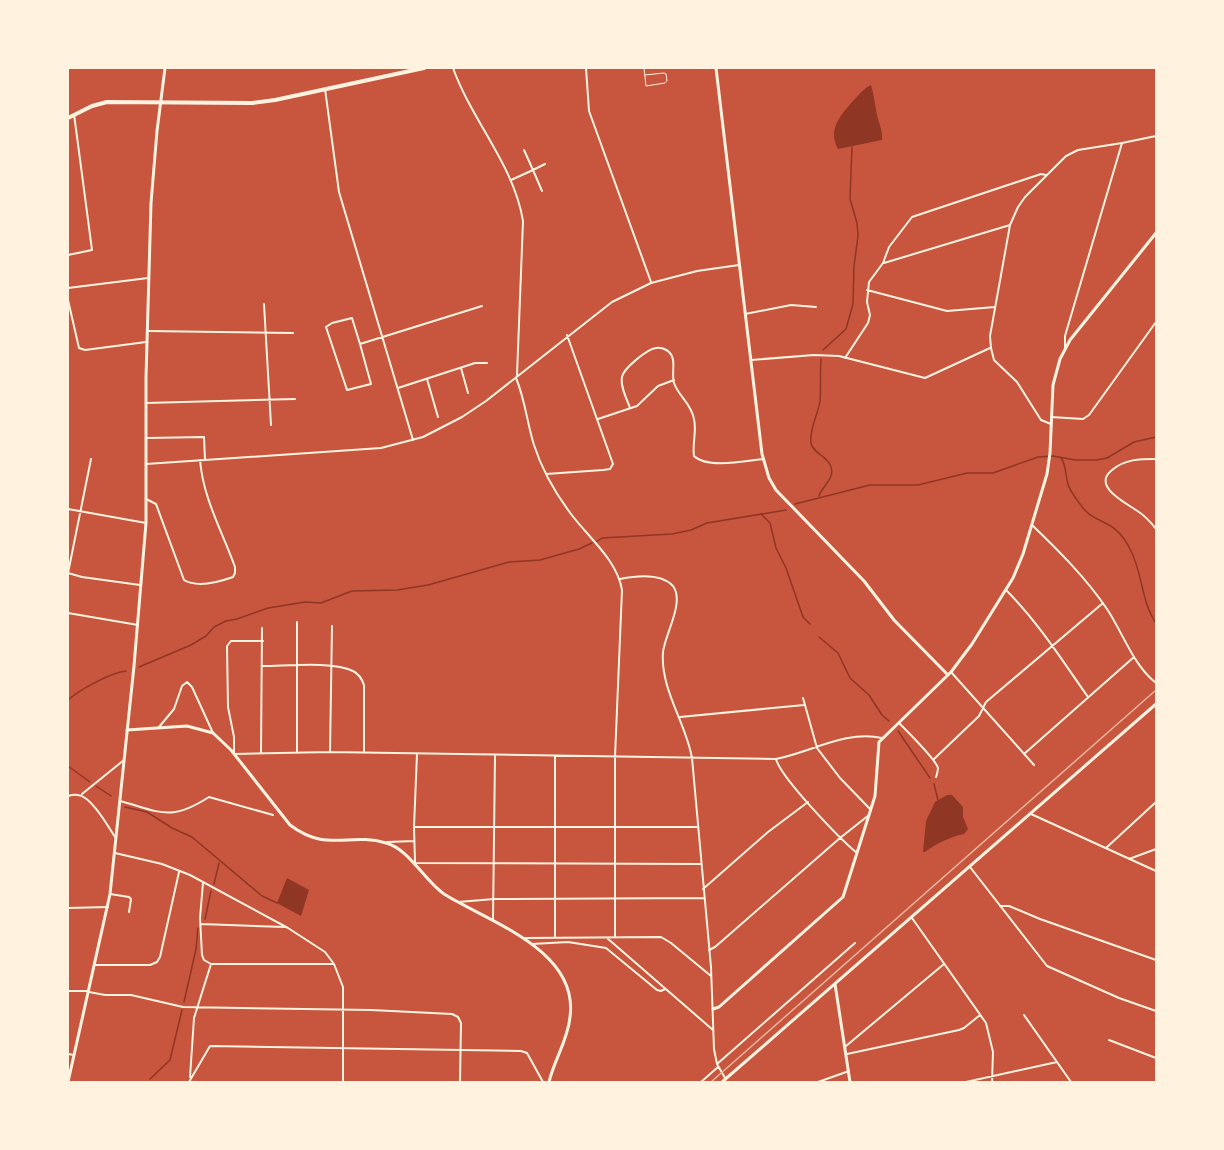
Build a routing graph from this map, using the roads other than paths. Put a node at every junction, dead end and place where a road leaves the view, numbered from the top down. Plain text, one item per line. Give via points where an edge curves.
1 (165, 68) edge
2 (424, 68) edge
3 (453, 68) edge
4 (586, 68) edge
5 (644, 68) edge
6 (716, 68) edge
7 (645, 75) junction
8 (325, 89) junction
9 (160, 103) junction
10 (74, 114) junction
11 (68, 118) edge
12 (1156, 136) edge
13 (1122, 143) junction
14 (524, 150) dead end
15 (545, 164) dead end
16 (532, 170) junction
17 (1046, 175) junction
18 (511, 180) junction
19 (542, 191) dead end
20 (1010, 225) junction
21 (1156, 233) edge
22 (68, 255) edge
23 (883, 263) junction
24 (740, 265) junction
25 (148, 278) junction
26 (651, 283) junction
27 (68, 288) edge
28 (867, 290) junction
29 (68, 300) edge
30 (264, 304) dead end
31 (482, 306) dead end
32 (816, 307) dead end
33 (995, 307) junction
34 (745, 314) junction
35 (1156, 322) edge
36 (148, 331) junction
37 (265, 333) junction
38 (293, 333) dead end
39 (567, 336) junction
40 (382, 337) junction
41 (147, 342) junction
42 (360, 344) junction
43 (991, 348) junction
44 (1065, 348) junction
45 (846, 357) junction
46 (751, 360) junction
47 (487, 363) dead end
48 (461, 368) junction
49 (516, 377) junction
50 (427, 379) junction
51 (674, 380) junction
52 (397, 388) junction
53 (468, 393) dead end
54 (269, 399) junction
55 (295, 399) dead end
56 (147, 403) junction
57 (630, 408) junction
58 (438, 417) dead end
59 (1051, 417) junction
60 (598, 419) junction
61 (1051, 424) junction
62 (271, 425) dead end
63 (147, 438) junction
64 (413, 440) junction
65 (91, 459) dead end
66 (763, 459) junction
67 (1156, 459) edge
68 (200, 460) junction
69 (205, 460) junction
70 (146, 464) junction
71 (546, 474) junction
72 (146, 499) junction
73 (68, 509) edge
74 (81, 511) junction
75 (146, 523) junction
76 (1032, 525) junction
77 (1156, 529) edge
78 (620, 579) junction
79 (141, 585) junction
80 (1006, 590) junction
81 (1102, 603) junction
82 (68, 614) edge
83 (297, 622) dead end
84 (138, 625) junction
85 (332, 626) dead end
86 (262, 628) dead end
87 (262, 641) junction
88 (1052, 645) junction
89 (1135, 657) junction
90 (263, 666) junction
91 (297, 666) junction
92 (332, 666) junction
93 (950, 673) junction
94 (1156, 683) edge
95 (1088, 697) junction
96 (803, 698) dead end
97 (1156, 704) edge
98 (804, 705) junction
99 (982, 707) junction
100 (680, 717) junction
101 (898, 722) junction
102 (159, 727) junction
103 (127, 730) junction
104 (213, 733) junction
105 (882, 738) junction
106 (817, 748) junction
107 (261, 752) junction
108 (297, 752) junction
109 (330, 752) junction
110 (364, 753) junction
111 (234, 754) junction
112 (417, 754) junction
113 (1024, 754) junction
114 (495, 755) junction
115 (555, 756) junction
116 (615, 757) junction
117 (692, 758) junction
118 (776, 759) junction
119 (934, 759) junction
120 (124, 760) junction
121 (1034, 765) dead end
122 (936, 777) dead end
123 (80, 795) junction
124 (68, 796) edge
125 (120, 801) junction
126 (808, 802) junction
127 (1156, 802) edge
128 (870, 812) junction
129 (1030, 813) junction
130 (273, 815) dead end
131 (494, 826) junction
132 (555, 826) junction
133 (614, 826) junction
134 (698, 826) junction
135 (414, 827) junction
136 (840, 838) junction
137 (116, 839) junction
138 (384, 842) junction
139 (414, 842) junction
140 (1106, 848) junction
141 (1156, 849) edge
142 (115, 853) junction
143 (857, 853) junction
144 (1129, 859) junction
145 (494, 863) junction
146 (554, 863) junction
147 (614, 863) junction
148 (415, 864) junction
149 (700, 864) junction
150 (970, 867) junction
151 (180, 871) junction
152 (1156, 871) edge
153 (203, 883) junction
154 (703, 889) junction
155 (110, 894) junction
156 (704, 898) junction
157 (494, 899) junction
158 (615, 899) junction
159 (555, 900) junction
160 (459, 902) junction
161 (1000, 906) junction
162 (108, 907) junction
163 (68, 908) edge
164 (129, 912) dead end
165 (911, 917) junction
166 (493, 920) junction
167 (201, 924) junction
168 (288, 928) junction
169 (555, 936) junction
170 (606, 937) junction
171 (615, 937) junction
172 (525, 938) junction
173 (855, 943) dead end
174 (532, 944) junction
175 (709, 950) junction
176 (1156, 960) edge
177 (211, 964) junction
178 (334, 964) junction
179 (944, 964) junction
180 (95, 965) junction
181 (711, 976) junction
182 (835, 984) junction
183 (665, 989) junction
184 (68, 991) edge
185 (89, 992) junction
186 (198, 1006) junction
187 (344, 1009) junction
188 (713, 1009) junction
189 (1156, 1011) edge
190 (981, 1014) junction
191 (1024, 1015) dead end
192 (714, 1030) junction
193 (1109, 1040) dead end
194 (846, 1046) junction
195 (343, 1048) junction
196 (461, 1049) junction
197 (68, 1054) edge
198 (847, 1054) junction
199 (74, 1055) junction
200 (1156, 1058) edge
201 (1057, 1062) junction
202 (717, 1066) junction
203 (849, 1071) junction
204 (992, 1077) junction
205 (190, 1078) junction
206 (726, 1079) junction
207 (68, 1083) edge
208 (189, 1083) edge
209 (343, 1083) edge
210 (460, 1083) edge
211 (543, 1083) edge
212 (549, 1083) edge
213 (701, 1083) edge
214 (722, 1083) edge
215 (818, 1083) edge
216 (850, 1083) edge
217 (966, 1083) edge
218 (992, 1083) edge
219 (1071, 1083) edge

1 - 9 street
2 - 8 highway
3 - 18 street
4 - 26 street via 589,111
5 - 7 lane
6 - 24 street
7 - 7 lane via 646,86 667,81 664,73
8 - 9 highway via 252,103
8 - 40 street via 339,192
9 - 10 highway via 102,103
9 - 25 street
10 - 11 highway
10 - 22 street via 92,250
12 - 13 street
13 - 17 street via 1074,151
13 - 44 street via 1065,336
14 - 16 street
15 - 16 street
16 - 18 street
16 - 19 street
17 - 20 street via 1025,196
17 - 23 street via 912,217 889,247
18 - 49 street via 523,221
20 - 23 street
20 - 33 street
21 - 44 street
23 - 28 street
24 - 26 street
24 - 34 street
25 - 27 street
25 - 36 street
26 - 39 street via 612,302
28 - 33 street via 947,311
28 - 45 street via 868,323
29 - 41 street via 79,348
30 - 37 street
31 - 40 street
32 - 34 street via 791,305
33 - 43 street
34 - 46 street
35 - 59 street via 1089,416
36 - 37 street
36 - 41 street
37 - 38 street
37 - 54 street
39 - 49 street
39 - 60 street
40 - 42 street
40 - 52 street
41 - 56 street
42 - 42 street via 371,384 347,390 326,327 352,318
43 - 45 street via 925,378
43 - 61 street via 994,360 1017,382 1041,420
44 - 59 street via 1056,370
45 - 46 street via 814,354
46 - 66 street
47 - 48 street
48 - 50 street
48 - 53 street
49 - 64 street via 462,417
49 - 71 street
50 - 52 street
50 - 58 street
51 - 57 street via 661,384
51 - 57 street via 670,353 656,348 649,351 625,369 622,376
51 - 66 street via 694,416 693,452 697,460 721,463
52 - 64 street
54 - 55 street
54 - 56 street
54 - 62 street
56 - 63 street
57 - 60 street
59 - 61 street
60 - 71 street via 613,464 610,469
61 - 76 street via 1049,464
63 - 69 street via 204,436
63 - 70 street
64 - 69 street via 381,448
65 - 74 street
66 - 93 street via 776,490 864,581 894,620
67 - 77 street via 1118,465 1106,480 1109,491 1146,517
68 - 69 street
68 - 70 street
68 - 72 street via 209,504 235,567 233,577 196,584 184,580 156,504
70 - 72 street
71 - 78 street
72 - 75 street
73 - 74 street
74 - 75 street
74 - 79 street via 70,575
75 - 79 street
76 - 80 street
76 - 81 street
78 - 100 street via 664,581 677,594 663,652 667,683
78 - 116 street
79 - 84 street
80 - 88 street
80 - 93 street
81 - 88 street
81 - 89 street
82 - 84 street
83 - 91 street
84 - 103 street
85 - 92 street
86 - 87 street
87 - 90 street
87 - 111 street via 231,641 227,646
88 - 95 street
88 - 99 street
89 - 94 street
89 - 95 street
90 - 91 street
90 - 107 street
91 - 92 street
91 - 108 street
92 - 109 street
92 - 110 street via 362,678
93 - 99 street
93 - 101 street
95 - 113 street
96 - 98 street
97 - 129 street
98 - 100 street
98 - 106 street
99 - 113 street
99 - 119 street via 979,716
100 - 117 street
101 - 105 street
101 - 119 street
102 - 103 street
102 - 104 street via 188,726
102 - 104 street via 174,709 187,682
103 - 120 street
104 - 111 street
105 - 106 street via 852,736
105 - 128 street
106 - 118 street
106 - 128 street
107 - 108 street
107 - 111 street
108 - 109 street
109 - 110 street
110 - 112 street
111 - 138 street via 282,816 302,834 314,839
112 - 114 street
112 - 135 street
113 - 121 street
114 - 115 street
114 - 131 street
115 - 116 street
115 - 132 street
116 - 117 street
116 - 133 street
117 - 118 street
117 - 134 street
118 - 126 street
119 - 122 street
120 - 123 street
120 - 125 street
123 - 124 street
123 - 137 street via 97,811
125 - 130 street via 174,813 209,797
125 - 137 street
126 - 136 street
126 - 154 street
127 - 140 street
128 - 136 street
128 - 143 street
129 - 140 street
129 - 150 street
131 - 132 street
131 - 135 street
131 - 145 street
132 - 133 street
132 - 146 street
133 - 134 street
133 - 147 street
134 - 149 street
135 - 139 street
136 - 143 street
136 - 175 street
137 - 142 street
138 - 139 street
138 - 148 street
139 - 148 street
140 - 144 street
141 - 144 street
142 - 151 street
142 - 155 street
143 - 188 street via 843,897
144 - 152 street
145 - 146 street
145 - 148 street
145 - 157 street
146 - 147 street
146 - 159 street
147 - 149 street
147 - 158 street
148 - 160 street via 434,886
149 - 154 street
150 - 161 street
150 - 165 street
151 - 153 street
151 - 180 street via 157,962 150,966
153 - 167 street
153 - 168 street
154 - 156 street
155 - 162 street
155 - 164 street via 129,897
156 - 158 street
156 - 175 street
157 - 159 street
157 - 160 street
157 - 166 street
158 - 159 street
158 - 171 street
159 - 169 street
160 - 166 street
161 - 176 street
161 - 189 street via 1047,966
162 - 163 street
162 - 180 street
165 - 179 street
165 - 182 street
166 - 172 street
167 - 168 street
167 - 177 street via 202,955
168 - 178 street via 319,947
169 - 170 street
169 - 172 street
170 - 171 street
170 - 183 street
171 - 181 street via 666,939
172 - 174 street
173 - 202 street
174 - 183 street via 568,942 606,948 657,990
174 - 212 street via 559,971 570,1000 568,1029
175 - 181 street
177 - 178 street
177 - 186 street
178 - 187 street via 344,987
179 - 190 street
179 - 194 street
180 - 185 street
181 - 188 street
182 - 194 street
182 - 206 street
183 - 192 street
184 - 185 street
185 - 186 street via 131,994 178,1006
185 - 199 street
186 - 187 street
186 - 205 street
187 - 195 street
187 - 196 street via 444,1012 458,1017
188 - 192 street
190 - 198 street via 964,1029
190 - 204 street via 991,1038
191 - 201 street
192 - 202 street
193 - 200 street
194 - 198 street
195 - 196 street
195 - 205 street via 210,1047
195 - 209 street
196 - 210 street
196 - 211 street via 527,1053
197 - 199 street
198 - 203 street
199 - 207 street
201 - 204 street
201 - 219 street
202 - 206 street
202 - 213 street
203 - 215 street
203 - 216 street
204 - 217 street
204 - 218 street
205 - 208 street
206 - 214 street

